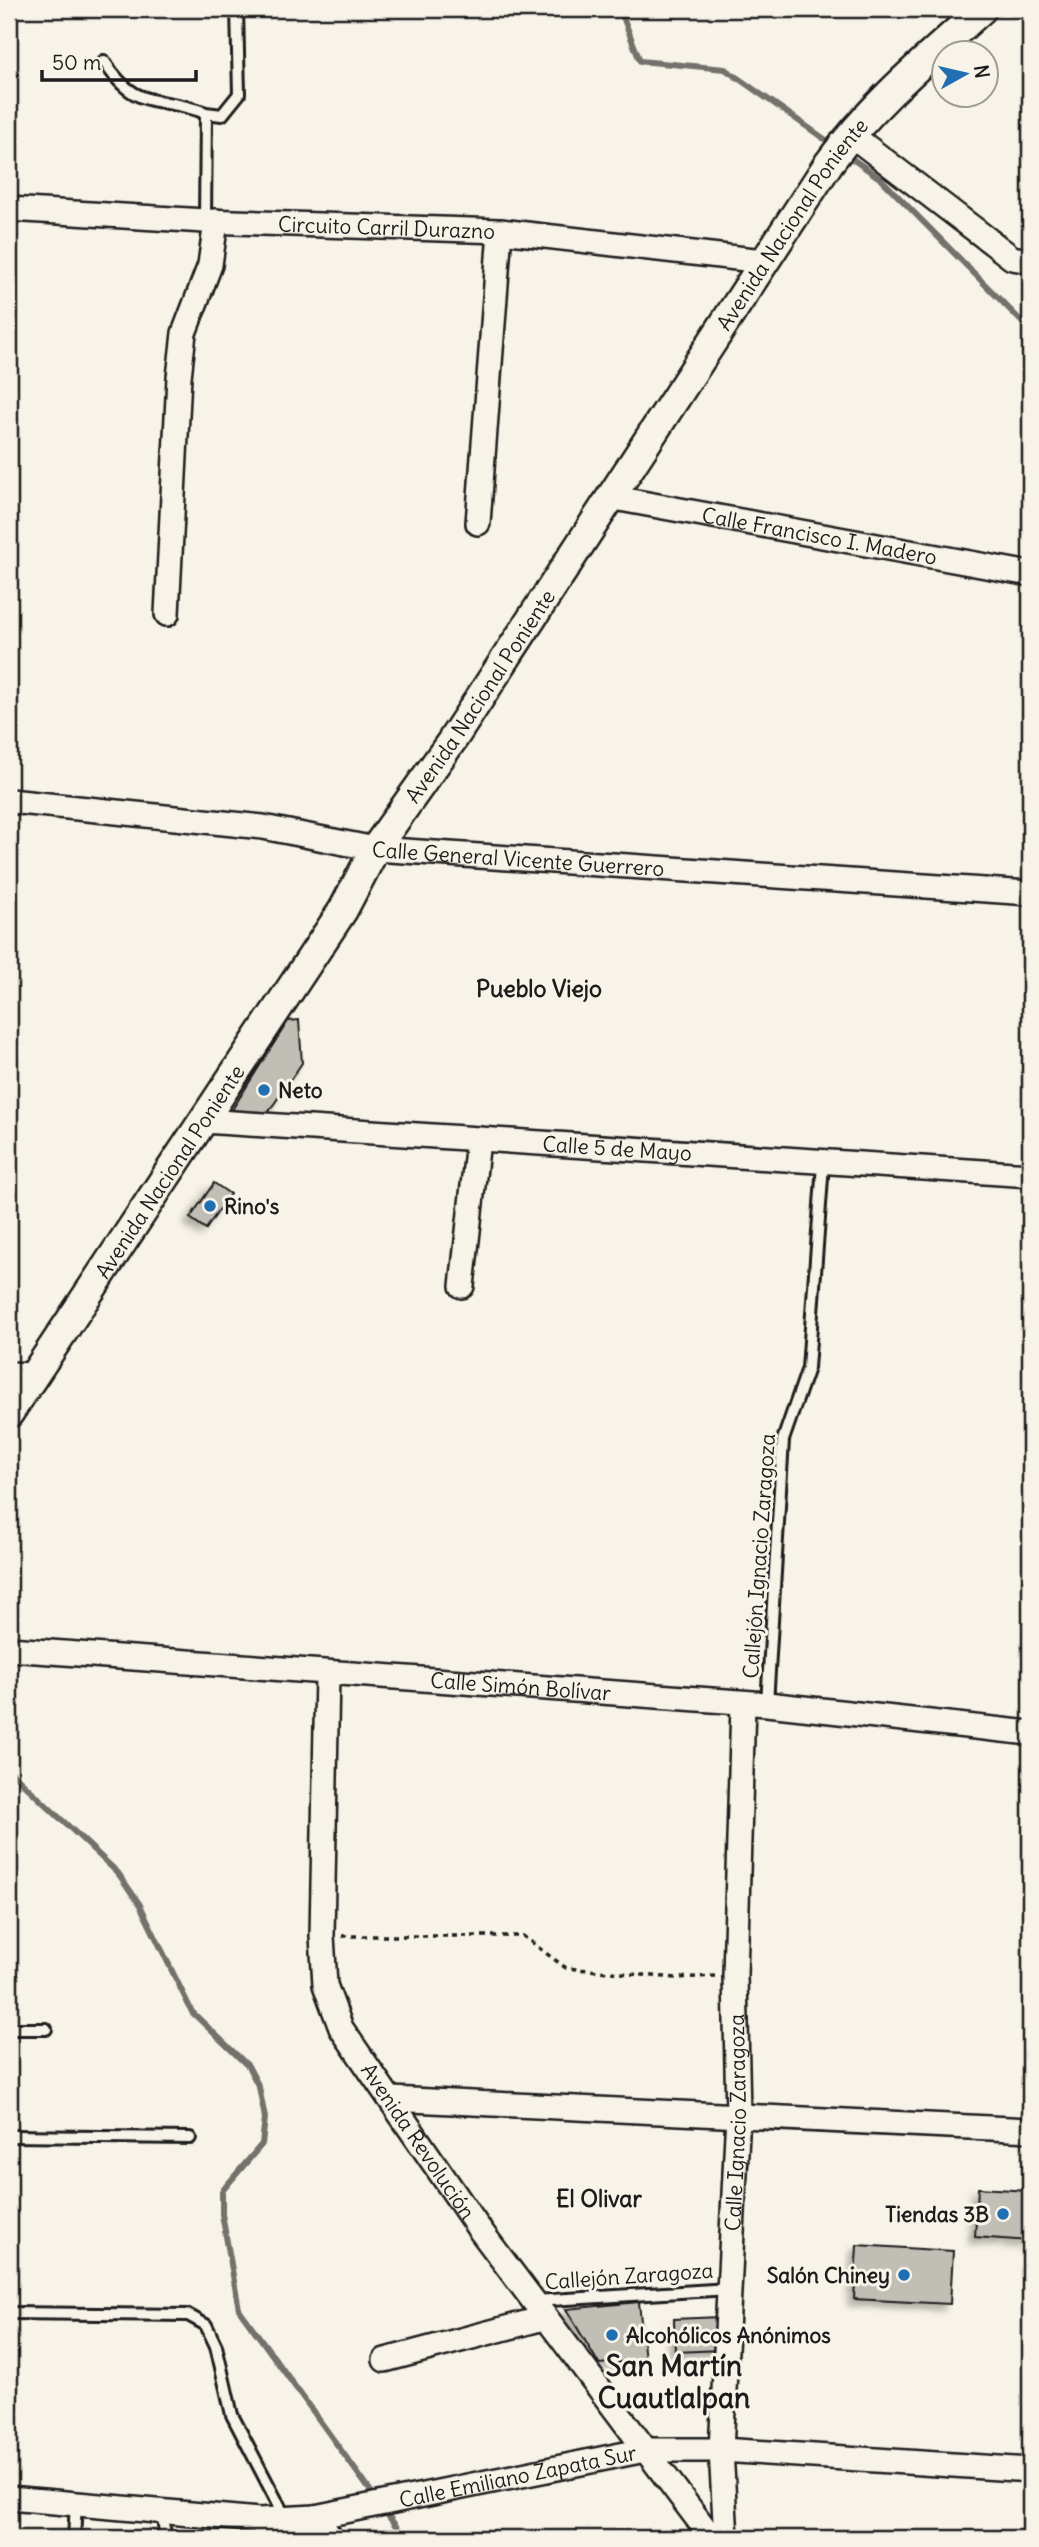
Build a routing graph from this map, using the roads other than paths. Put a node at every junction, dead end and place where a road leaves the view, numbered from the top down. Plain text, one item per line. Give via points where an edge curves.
1 (237, 9) edge
2 (982, 9) edge
3 (104, 61) dead end
4 (206, 113) junction
5 (850, 134) junction
6 (9, 209) edge
7 (211, 221) junction
8 (500, 231) junction
9 (763, 261) junction
10 (1024, 263) edge
11 (609, 497) junction
12 (478, 523) dead end
13 (1030, 575) edge
14 (167, 614) dead end
15 (9, 801) edge
16 (375, 849) junction
17 (1030, 893) edge
18 (203, 1121) junction
19 (478, 1140) junction
20 (823, 1164) junction
21 (1030, 1175) edge
22 (462, 1286) dead end
23 (21, 1375) edge
24 (9, 1413) edge
25 (9, 1649) edge
26 (327, 1674) junction
27 (743, 1704) junction
28 (767, 1704) junction
29 (1030, 1733) edge
30 (9, 2029) edge
31 (46, 2029) dead end
32 (391, 2099) junction
33 (738, 2114) junction
34 (1030, 2130) edge
35 (9, 2136) edge
36 (190, 2138) dead end
37 (729, 2289) junction
38 (538, 2310) junction
39 (9, 2313) edge
40 (385, 2360) dead end
41 (645, 2450) junction
42 (721, 2450) junction
43 (1030, 2470) edge
44 (9, 2498) edge
45 (76, 2504) junction
46 (163, 2511) junction
47 (315, 2517) junction
48 (286, 2519) junction
49 (259, 2529) edge
50 (74, 2538) edge
51 (165, 2538) edge
52 (331, 2538) edge
53 (712, 2538) edge
54 (726, 2538) edge

1 - 4 lane via 239,93 222,115
2 - 5 street, Avenida Nacional Poniente
3 - 4 lane via 116,80 145,101
4 - 7 lane
5 - 9 street, Avenida Nacional Poniente
5 - 10 street
6 - 7 street, Circuito Carril Durazno
7 - 8 street, Circuito Carril Durazno
7 - 14 street via 209,265 184,332 181,355
8 - 9 street, Circuito Carril Durazno
8 - 12 street
9 - 11 street, Avenida Nacional Poniente
11 - 13 street, Calle Francisco I. Madero
11 - 16 street, Avenida Nacional Poniente via 451,742
15 - 16 street, Calle General Vicente Guerrero via 263,827
16 - 17 street, Calle General Vicente Guerrero
16 - 18 street, Avenida Nacional Poniente via 343,910
18 - 19 street, Calle 5 de Mayo
18 - 23 street, Avenida Nacional Poniente
19 - 20 street, Calle 5 de Mayo
19 - 22 street
20 - 21 street, Calle 5 de Mayo
20 - 28 lane, Callejón Ignacio Zaragoza via 808,1368 783,1440
23 - 24 street, Avenida Nacional Poniente
25 - 26 street, Calle Simón Bolívar
26 - 27 street, Calle Simón Bolívar
26 - 32 street, Avenida Revolución via 325,1985 341,2028
27 - 28 street, Calle Simón Bolívar
27 - 33 street, Calle Ignacio Zaragoza via 735,1975
28 - 29 street, Calle Simón Bolívar
30 - 31 lane
32 - 33 street
32 - 38 street, Avenida Revolución
33 - 34 street
33 - 37 street, Calle Ignacio Zaragoza
35 - 36 lane
37 - 38 lane, Callejón Zaragoza
37 - 42 street, Calle Ignacio Zaragoza
38 - 40 street
38 - 41 street, Avenida Revolución
39 - 48 lane via 188,2315 206,2325 216,2346 232,2414
41 - 42 street, Calle Emiliano Zapata Sur
41 - 47 street, Calle Emiliano Zapata Sur
41 - 53 street, Avenida Revolución
42 - 43 street, Calle Emiliano Zapata Sur
42 - 54 street, Calle Ignacio Zaragoza
44 - 45 street, Calle Emiliano Zapata Sur
45 - 46 street, Calle Emiliano Zapata Sur
45 - 50 lane
46 - 49 street, Calle Emiliano Zapata Sur
46 - 51 lane
47 - 48 street, Calle Emiliano Zapata Sur
47 - 52 street
48 - 49 street, Calle Emiliano Zapata Sur

